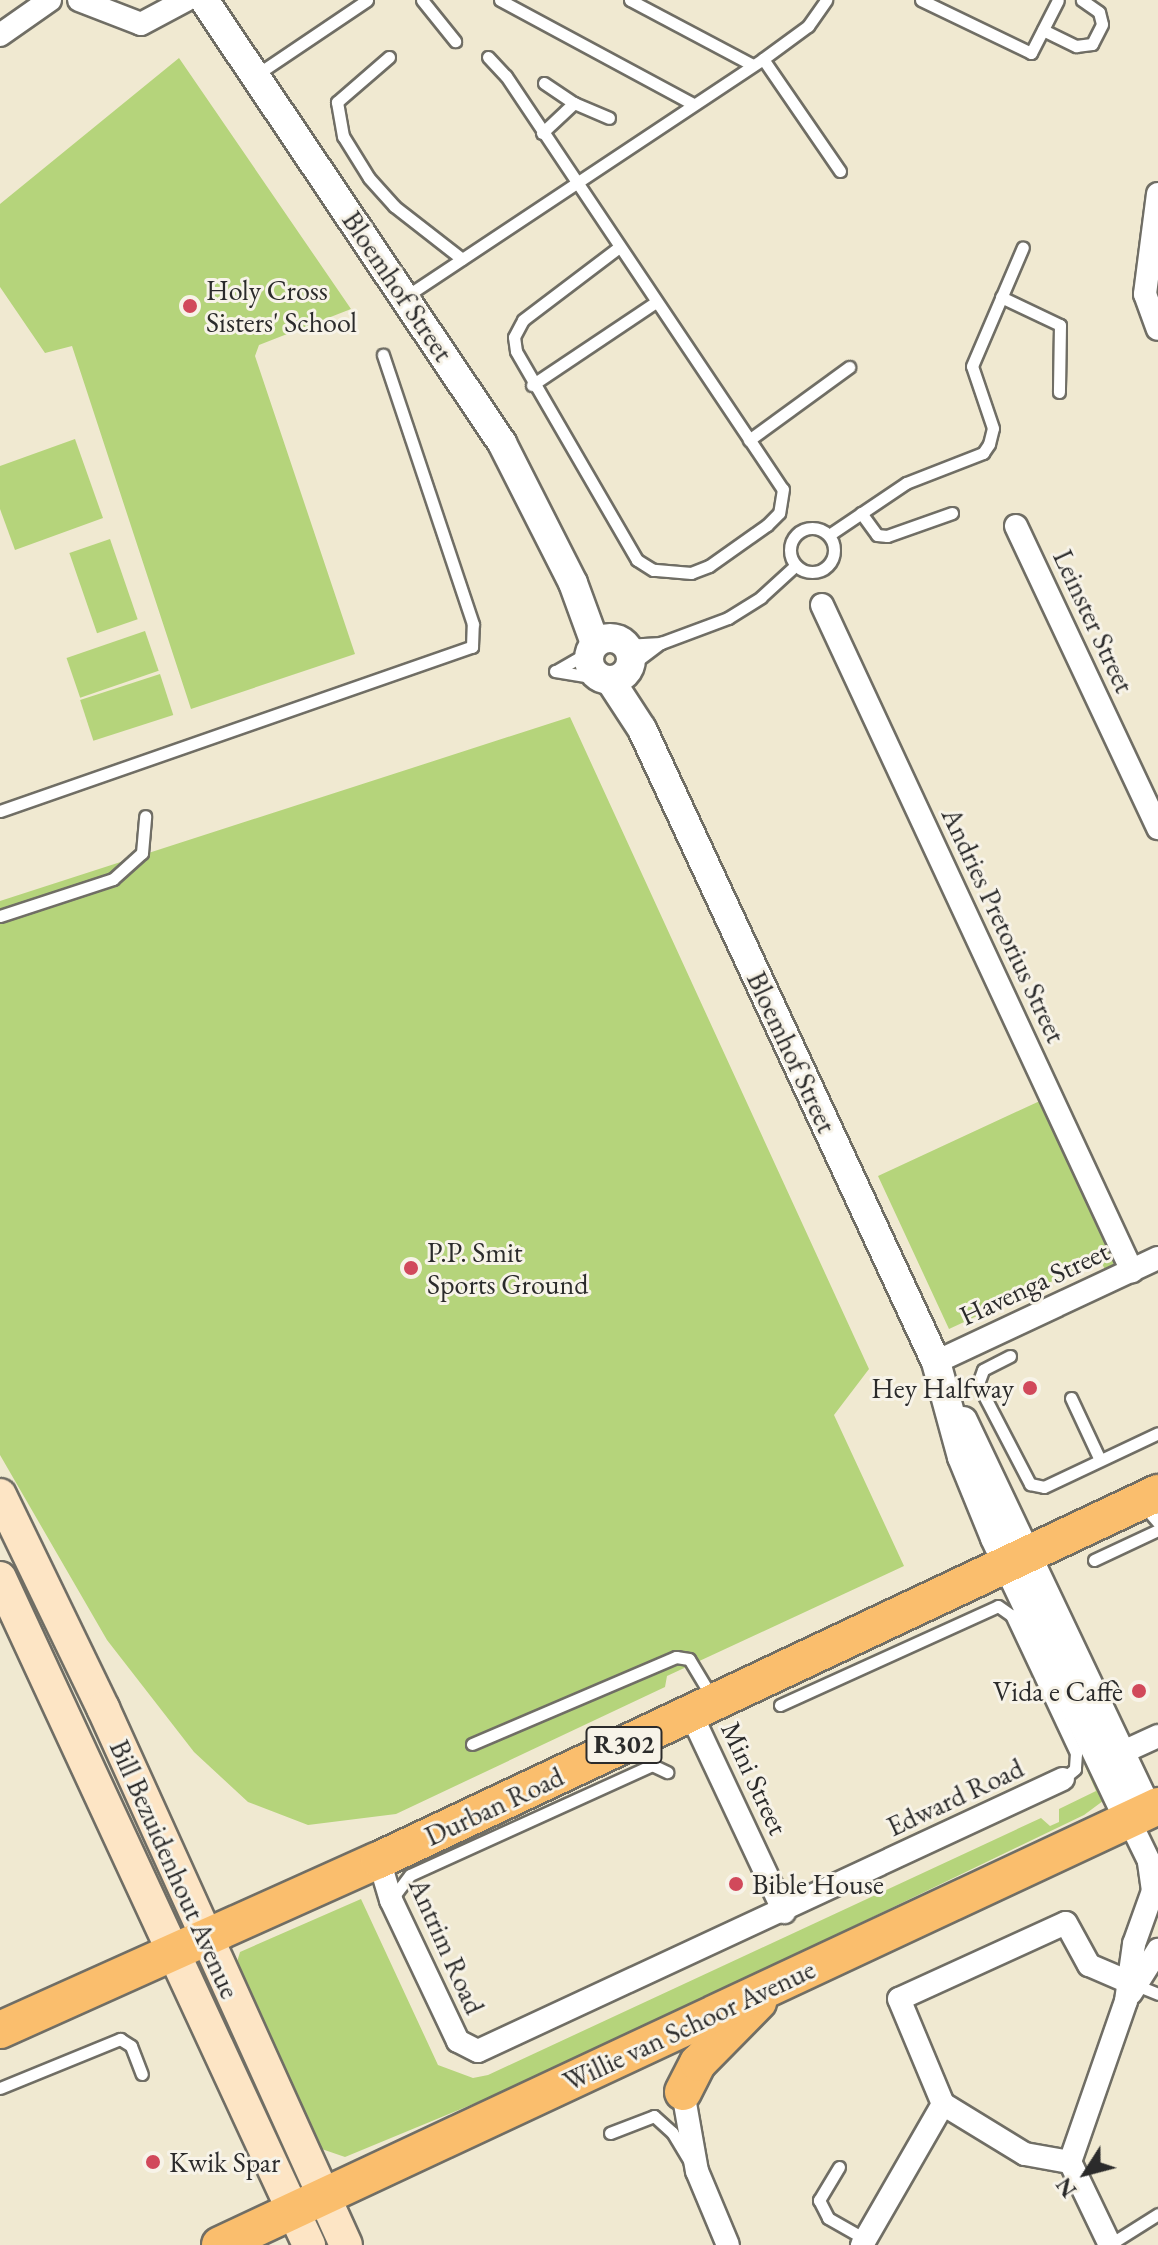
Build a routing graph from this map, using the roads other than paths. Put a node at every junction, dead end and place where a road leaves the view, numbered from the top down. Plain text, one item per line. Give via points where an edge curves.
1 (50, 0) edge
2 (79, 0) edge
3 (186, 0) edge
4 (204, 0) edge
5 (367, 0) edge
6 (422, 0) edge
7 (500, 0) edge
8 (630, 0) edge
9 (826, 0) edge
10 (921, 0) edge
11 (1058, 0) edge
12 (1082, 0) edge
13 (1043, 30) junction
14 (0, 35) edge
15 (455, 41) dead end
16 (389, 57) dead end
17 (488, 57) dead end
18 (758, 62) junction
19 (256, 75) junction
20 (544, 83) dead end
21 (574, 103) junction
22 (693, 104) junction
23 (609, 118) dead end
24 (542, 133) junction
25 (840, 171) dead end
26 (576, 183) junction
27 (1158, 194) edge
28 (619, 247) junction
29 (1023, 247) dead end
30 (462, 259) junction
31 (404, 297) junction
32 (1001, 297) junction
33 (656, 302) junction
34 (1158, 329) edge
35 (383, 355) dead end
36 (849, 367) dead end
37 (532, 385) junction
38 (1059, 392) dead end
39 (749, 440) junction
40 (861, 513) junction
41 (952, 513) dead end
42 (1016, 526) dead end
43 (829, 535) junction
44 (796, 565) junction
45 (822, 605) dead end
46 (661, 643) junction
47 (611, 659) junction
48 (0, 811) edge
49 (145, 816) dead end
50 (1158, 828) edge
51 (0, 916) edge
52 (1158, 1258) edge
53 (1132, 1271) junction
54 (1010, 1356) dead end
55 (937, 1369) junction
56 (1071, 1398) dead end
57 (1158, 1433) edge
58 (1100, 1460) junction
59 (0, 1495) edge
60 (1153, 1512) edge
61 (1018, 1558) junction
62 (1094, 1560) dead end
63 (0, 1578) edge
64 (780, 1705) dead end
65 (703, 1708) junction
66 (1158, 1736) edge
67 (472, 1744) dead end
68 (1111, 1758) junction
69 (667, 1772) dead end
70 (1063, 1779) joint
71 (1148, 1817) edge
72 (379, 1860) junction
73 (391, 1900) junction
74 (784, 1912) junction
75 (206, 1938) junction
76 (1158, 1950) edge
77 (173, 1953) junction
78 (776, 1983) junction
79 (1130, 1990) junction
80 (1158, 1994) edge
81 (0, 2030) edge
82 (470, 2050) joint
83 (142, 2074) dead end
84 (0, 2088) edge
85 (668, 2104) junction
86 (943, 2104) junction
87 (610, 2133) dead end
88 (1070, 2162) junction
89 (839, 2167) dead end
90 (697, 2171) junction
91 (308, 2204) junction
92 (1158, 2214) edge
93 (863, 2242) edge
94 (220, 2245) edge
95 (309, 2245) edge
96 (346, 2245) edge
97 (728, 2245) edge
98 (1109, 2245) edge

1 - 14 street
2 - 3 street via 141,24
4 - 19 street, Bloemhof Street
5 - 19 lane
6 - 15 lane
7 - 22 lane
8 - 18 lane
9 - 18 lane via 808,26
10 - 13 lane via 1031,53
11 - 13 lane
12 - 13 lane via 1099,12 1102,24 1092,44 1076,46
16 - 30 lane via 337,102 343,136 394,206
17 - 24 lane
18 - 22 lane
18 - 25 lane
19 - 31 street, Bloemhof Street
20 - 21 lane
21 - 23 lane
21 - 24 lane
22 - 26 lane
24 - 26 lane
26 - 28 lane
26 - 30 lane
27 - 34 street via 1145,294
28 - 33 lane
28 - 37 lane via 546,300 517,329 516,351
29 - 32 lane
30 - 31 lane
31 - 47 street, Bloemhof Street via 502,443
32 - 38 lane via 1060,325
32 - 40 lane via 972,370 993,428 989,444 983,453 906,483
33 - 37 lane
33 - 39 lane
35 - 48 lane via 473,624 472,647
36 - 39 lane
37 - 39 lane via 624,543 653,570 674,575 709,566 779,513 783,489
40 - 41 lane via 877,535 887,536
40 - 43 lane
42 - 50 street, Leinster Street
43 - 44 lane via 834,553 828,565 816,572
43 - 44 lane via 813,528 799,533 791,545
44 - 46 lane via 728,618
45 - 53 street, Andries Pretorius Street
46 - 47 lane
46 - 47 lane
47 - 55 street, Bloemhof Street
49 - 51 lane via 142,853 113,879
52 - 53 street, Havenga Street
53 - 55 street, Havenga Street
54 - 58 lane via 983,1370 978,1384 1025,1481 1044,1487
55 - 61 street, Bloemhof Street via 962,1457
56 - 58 lane
57 - 58 lane
59 - 75 main road, Bill Bezuidenhout Avenue
60 - 61 main road, Durban Road / R302
60 - 62 lane
61 - 65 main road, Durban Road / R302
61 - 68 street, Bloemhof Street
63 - 77 main road, Bill Bezuidenhout Avenue
64 - 70 lane, Edward Road via 998,1606 1011,1615 1076,1753 1075,1769
65 - 67 lane via 689,1659 676,1657
65 - 72 main road, Durban Road / R302
65 - 74 street, Mini Street
66 - 68 street
68 - 71 street, Bloemhof Street
69 - 73 lane via 652,1765 410,1875
70 - 74 street, Edward Road
71 - 78 main road, Willie van Schoor Avenue
71 - 79 street via 1153,1891 1134,1944
72 - 73 street, Antrim Road
72 - 75 main road, Durban Road / R302
73 - 82 street, Antrim Road via 458,2041
74 - 82 street, Edward Road via 486,2049
75 - 77 main road, Durban Road / R302
75 - 91 main road, Bill Bezuidenhout Avenue
76 - 79 street
77 - 81 main road, Durban Road / R302
77 - 91 main road, Bill Bezuidenhout Avenue
78 - 85 main road via 698,2063
78 - 91 main road, Willie van Schoor Avenue
79 - 80 lane
79 - 86 street via 1089,1965 1066,1923 899,1999
79 - 88 street
83 - 84 lane via 131,2046 120,2039
85 - 87 lane
85 - 90 street
85 - 90 lane via 665,2123
86 - 88 street via 1025,2154
86 - 93 street
88 - 98 street
89 - 93 lane via 819,2200 828,2218
90 - 97 street
91 - 94 main road, Willie van Schoor Avenue
91 - 95 main road, Bill Bezuidenhout Avenue
91 - 96 main road, Bill Bezuidenhout Avenue
92 - 98 lane

